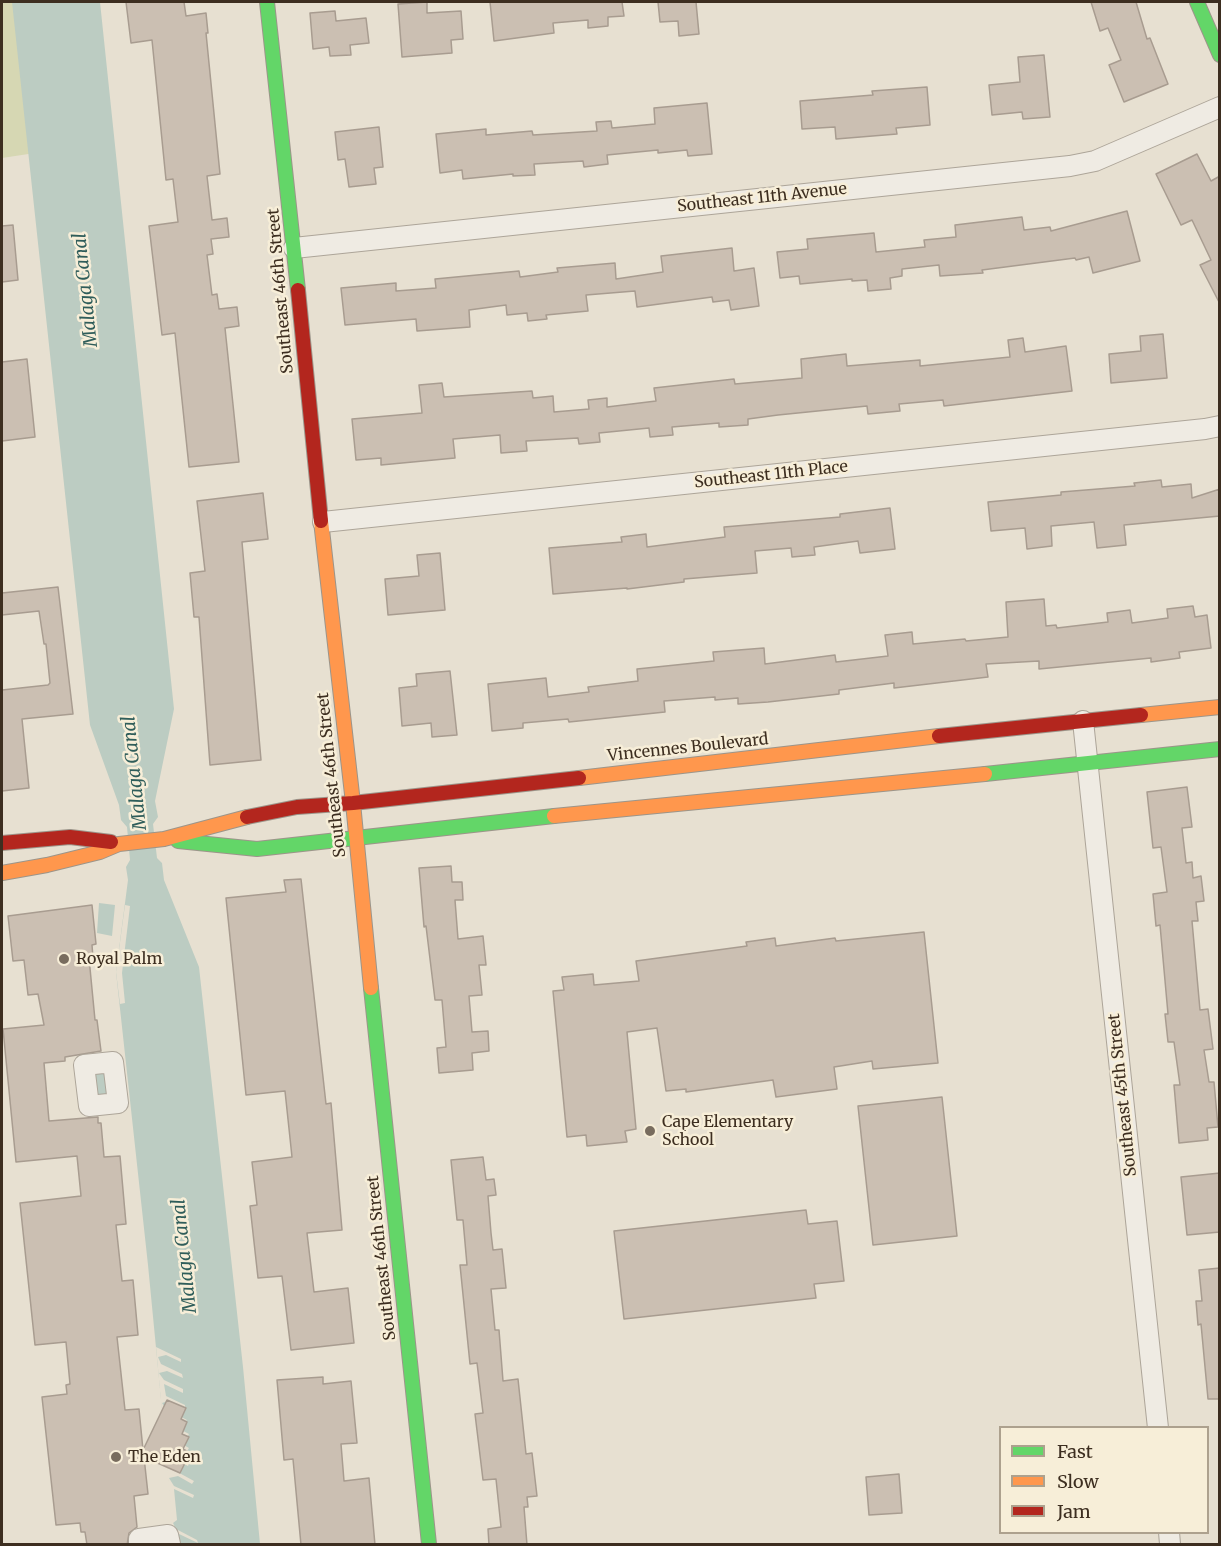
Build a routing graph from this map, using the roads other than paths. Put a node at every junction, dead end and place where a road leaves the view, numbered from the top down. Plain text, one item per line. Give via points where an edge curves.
1 (267, 2) edge
2 (1197, 2) edge
3 (1220, 55) edge
4 (1220, 107) edge
5 (294, 248) junction
6 (1220, 426) edge
7 (323, 522) junction
8 (1220, 707) edge
9 (1083, 721) junction
10 (1220, 749) edge
11 (1087, 763) junction
12 (353, 803) junction
13 (356, 839) junction
14 (164, 840) junction
15 (2, 843) edge
16 (119, 844) junction
17 (2, 873) edge
18 (1158, 1426) edge
19 (139, 1545) edge
20 (170, 1545) edge
21 (429, 1545) edge

1 - 5 street, Southeast 46th Street
2 - 3 street
4 - 5 street, Southeast 11th Avenue via 1095,161 1070,166
5 - 7 street, Southeast 46th Street
6 - 7 street, Southeast 11th Place
7 - 12 street, Southeast 46th Street
8 - 9 street, Vincennes Boulevard
9 - 11 street, Southeast 45th Street
9 - 12 street, Vincennes Boulevard
10 - 11 street, Vincennes Boulevard
11 - 13 street, Vincennes Boulevard via 577,813
11 - 18 street, Southeast 45th Street
12 - 13 street, Southeast 46th Street
12 - 14 street, Vincennes Boulevard via 297,807 229,820
13 - 14 street, Vincennes Boulevard via 257,849
13 - 21 street, Southeast 46th Street
14 - 16 street, Vincennes Boulevard
15 - 16 street, Vincennes Boulevard via 57,838
16 - 17 street, Vincennes Boulevard via 100,852
19 - 20 street via 139,1539 168,1535

